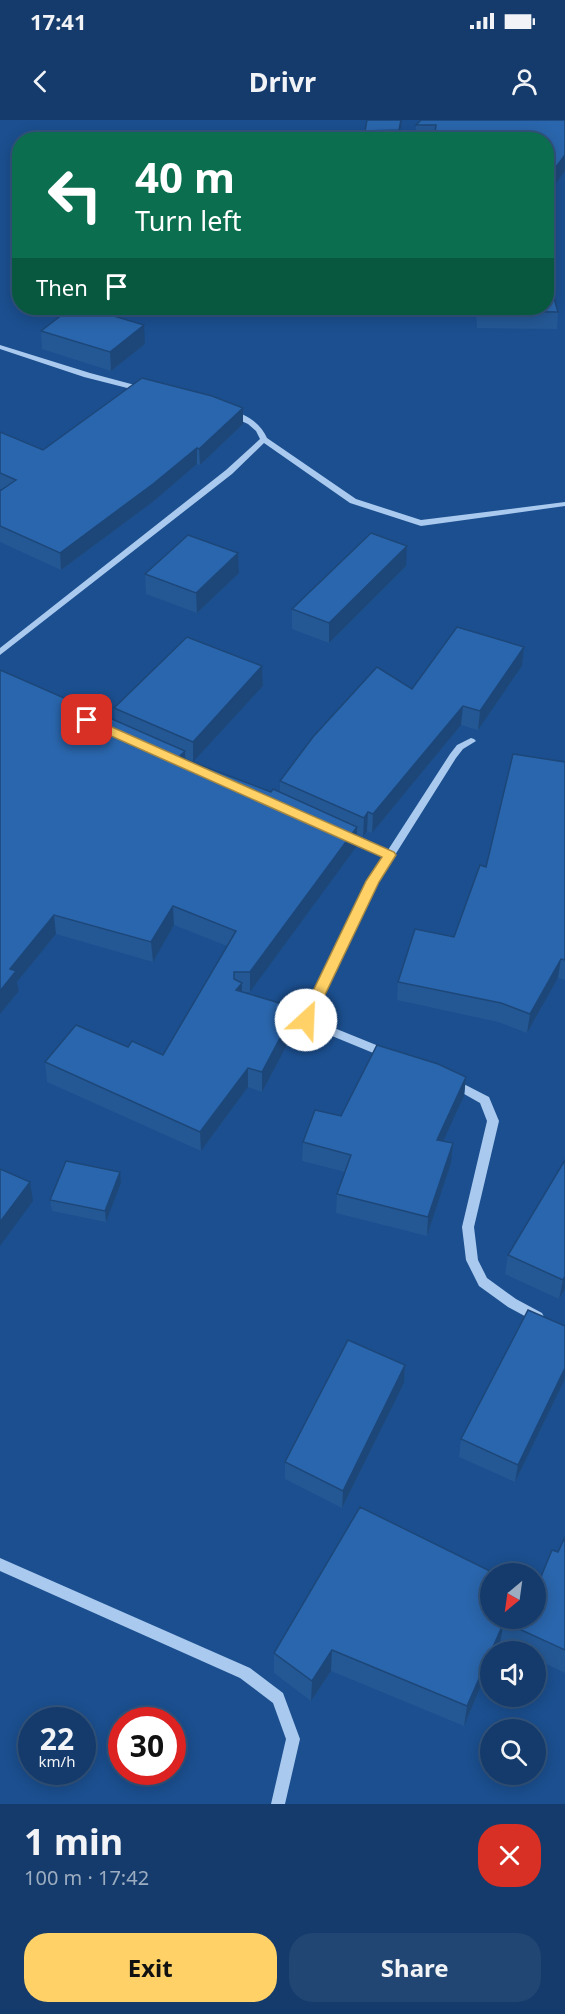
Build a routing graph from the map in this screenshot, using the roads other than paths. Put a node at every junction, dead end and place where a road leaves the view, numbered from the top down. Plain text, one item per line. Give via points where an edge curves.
1 (0, 347) edge
2 (151, 392) edge
3 (225, 411) edge
4 (264, 439) junction
5 (565, 504) edge
6 (0, 652) edge
7 (471, 741) dead end
8 (335, 831) edge
9 (390, 855) junction
10 (274, 1007) edge
11 (306, 1020) junction
12 (394, 1057) edge
13 (438, 1076) edge
14 (547, 1322) edge
15 (0, 1564) edge
16 (278, 1804) edge

1 - 2 street
3 - 4 street via 253,422
4 - 5 street via 353,501 421,523
4 - 6 street via 229,472
7 - 9 street via 453,756
8 - 9 street
9 - 11 street via 373,881
10 - 11 street
11 - 12 street
13 - 14 street via 485,1100 493,1121 468,1227 472,1260 483,1282
15 - 16 street via 245,1673 278,1698 293,1739

